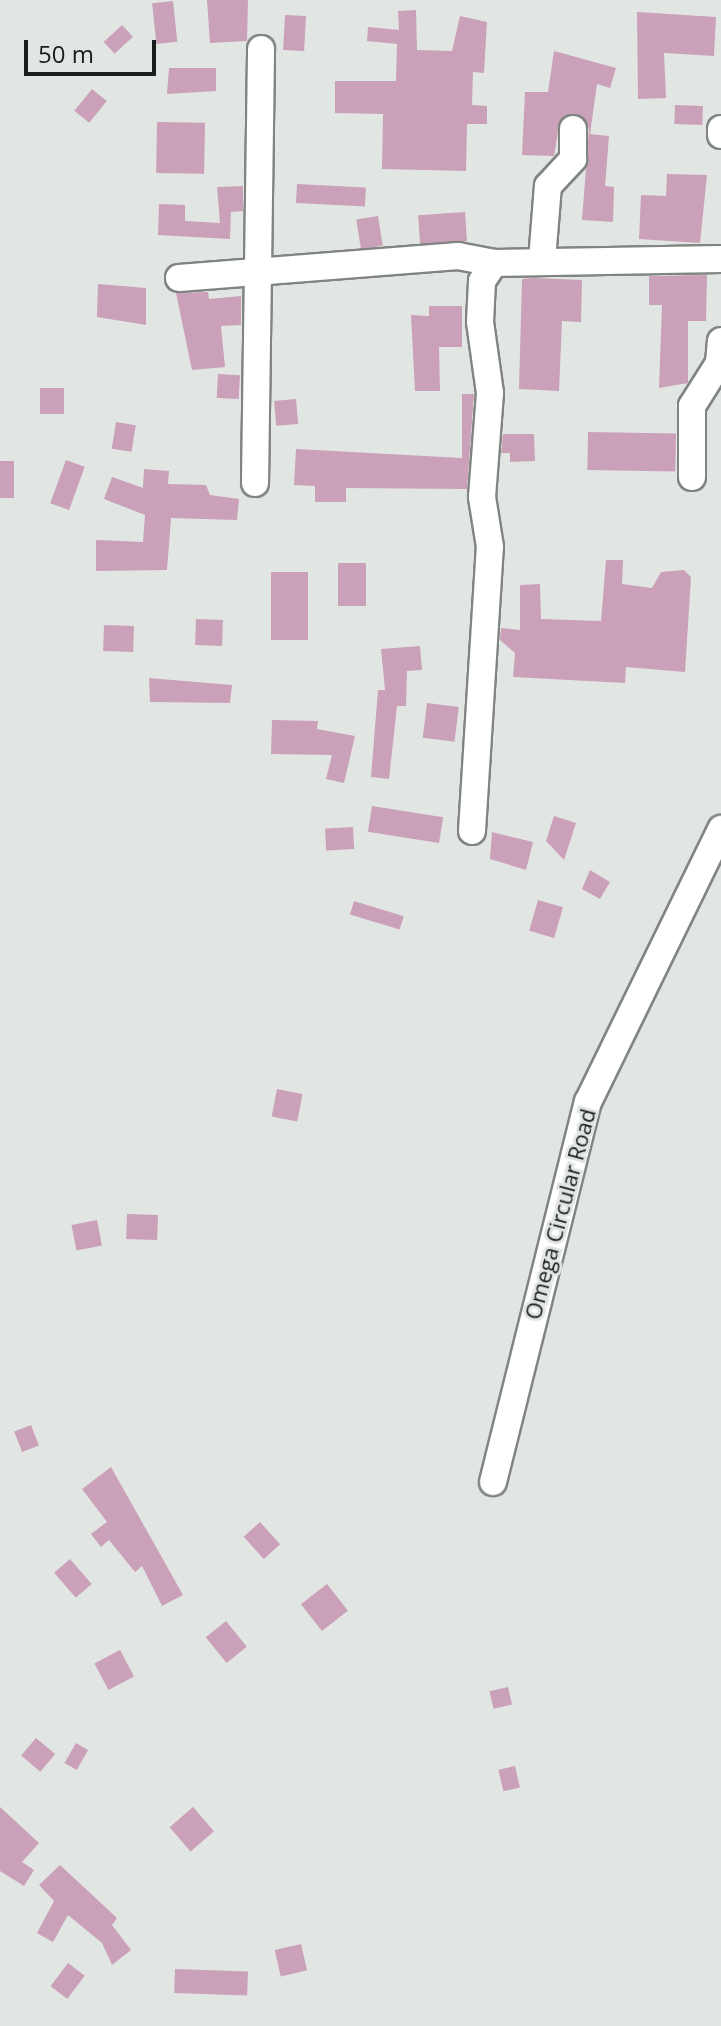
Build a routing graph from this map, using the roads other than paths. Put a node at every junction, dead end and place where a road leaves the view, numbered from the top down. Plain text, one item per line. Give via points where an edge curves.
1 (261, 49) dead end
2 (573, 129) dead end
3 (721, 259) edge
4 (542, 260) junction
5 (494, 263) junction
6 (257, 272) junction
7 (179, 278) dead end
8 (721, 341) edge
9 (692, 477) dead end
10 (255, 483) dead end
11 (721, 829) edge
12 (472, 831) dead end
13 (493, 1482) dead end

1 - 6 street
2 - 4 street via 573,159 548,186
3 - 4 street
4 - 5 street
5 - 6 street via 458,256
5 - 12 street via 482,281 480,322 490,393 482,497 490,547
6 - 7 street
6 - 10 street
8 - 9 street via 719,363 692,406
11 - 13 street, Omega Circular Road via 588,1102

